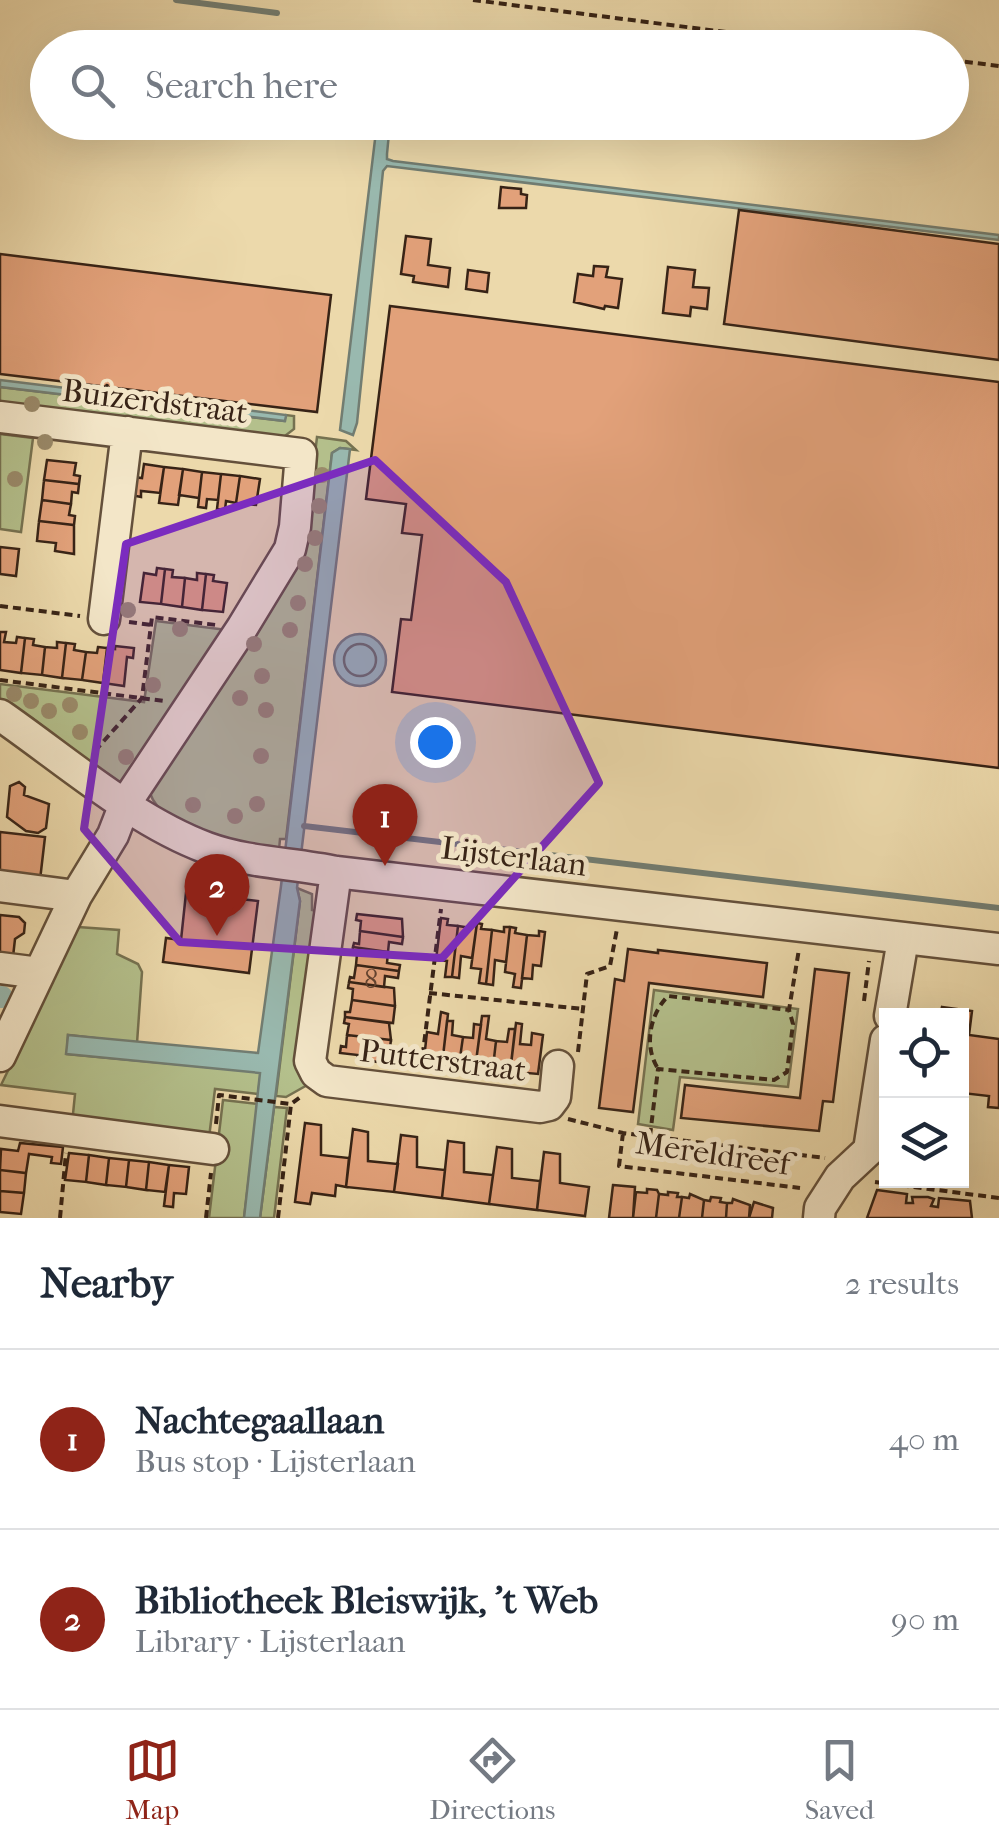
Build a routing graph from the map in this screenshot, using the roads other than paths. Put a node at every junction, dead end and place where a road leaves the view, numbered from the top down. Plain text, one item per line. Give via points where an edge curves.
1 (0, 417) edge
2 (127, 432) junction
3 (104, 619) road end
4 (0, 715) edge
5 (124, 804) junction
6 (307, 867) junction
7 (0, 886) edge
8 (76, 896) junction
9 (902, 939) junction
10 (999, 949) edge
11 (0, 968) edge
12 (39, 973) junction
13 (891, 1008) edge
14 (0, 1056) edge
15 (567, 1065) road end
16 (879, 1085) edge
17 (0, 1121) edge
18 (213, 1149) dead end
19 (837, 1187) edge

1 - 2 street, Buizerdstraat
2 - 3 street
2 - 5 street, Buizerdstraat via 301,454 290,549
4 - 5 street, Lijsterlaan
5 - 6 street, Lijsterlaan via 210,849
5 - 8 street
6 - 9 street, Lijsterlaan
6 - 15 street, Putterstraat via 310,1061 316,1073 328,1082 540,1107 549,1105
7 - 8 street
8 - 12 street
9 - 10 street, Lijsterlaan
9 - 13 street
11 - 12 street
12 - 14 street
16 - 19 street via 869,1150
17 - 18 street

